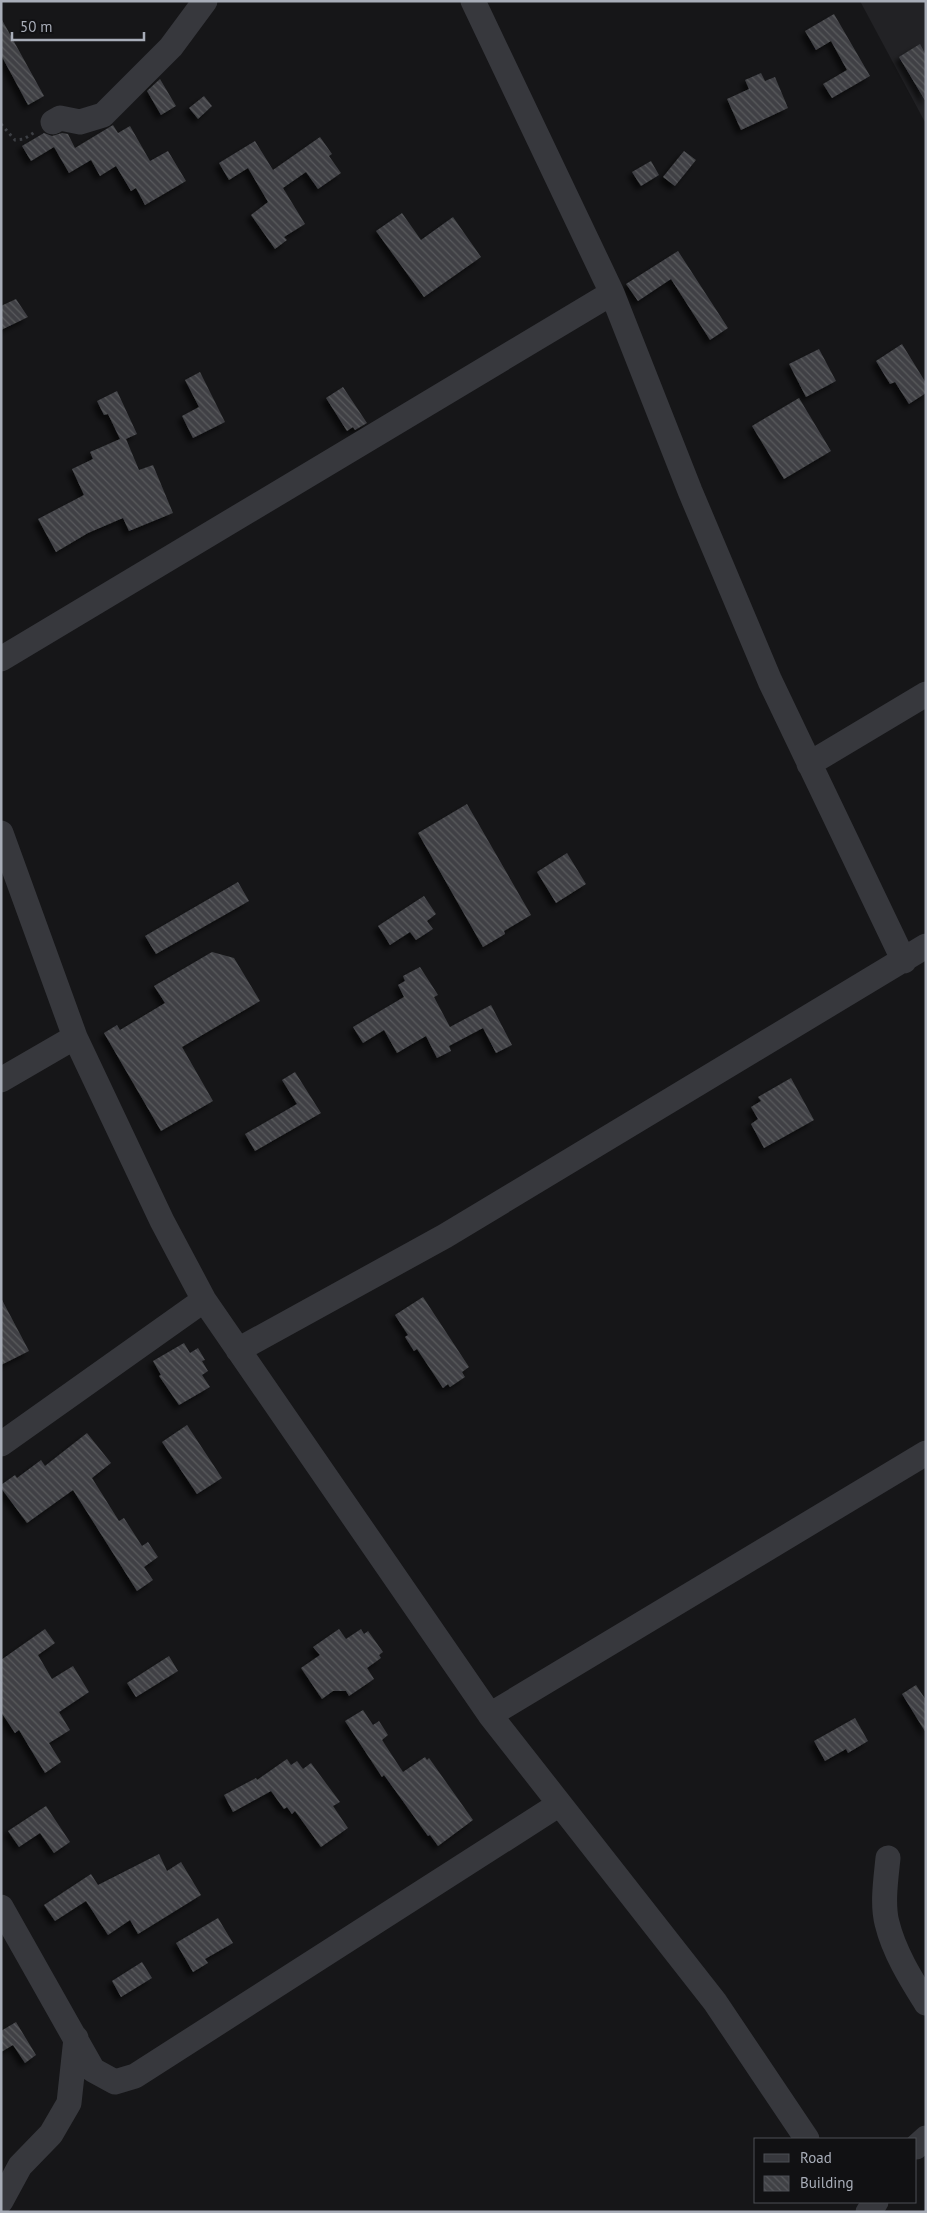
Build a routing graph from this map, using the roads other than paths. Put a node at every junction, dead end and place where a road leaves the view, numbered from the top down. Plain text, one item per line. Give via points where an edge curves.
1 (205, 1) edge
2 (473, 1) edge
3 (53, 122) road end
4 (612, 293) junction
5 (1, 659) edge
6 (926, 694) edge
7 (809, 764) junction
8 (1, 833) edge
9 (926, 946) edge
10 (904, 961) junction
11 (75, 1037) junction
12 (1, 1080) edge
13 (204, 1300) junction
14 (238, 1350) junction
15 (1, 1444) edge
16 (926, 1453) edge
17 (490, 1716) junction
18 (558, 1805) junction
19 (888, 1858) dead end
20 (1, 1907) edge
21 (926, 2003) edge
22 (76, 2038) junction
23 (806, 2138) edge
24 (1, 2201) edge

1 - 3 street via 170,48 103,115 80,122 60,118
2 - 4 street
4 - 5 street
4 - 7 street via 690,491 770,681
6 - 7 street
7 - 10 street
8 - 11 street
9 - 10 street
10 - 14 street via 445,1236
11 - 12 street
11 - 13 street via 162,1222
13 - 14 street
13 - 15 street
14 - 17 street
16 - 17 street
17 - 18 street
18 - 22 street via 135,2076 115,2082 93,2070
18 - 23 street via 714,2002
19 - 21 street via 887,1922 906,1972
20 - 22 street
22 - 24 street via 69,2102 51,2134 20,2166

